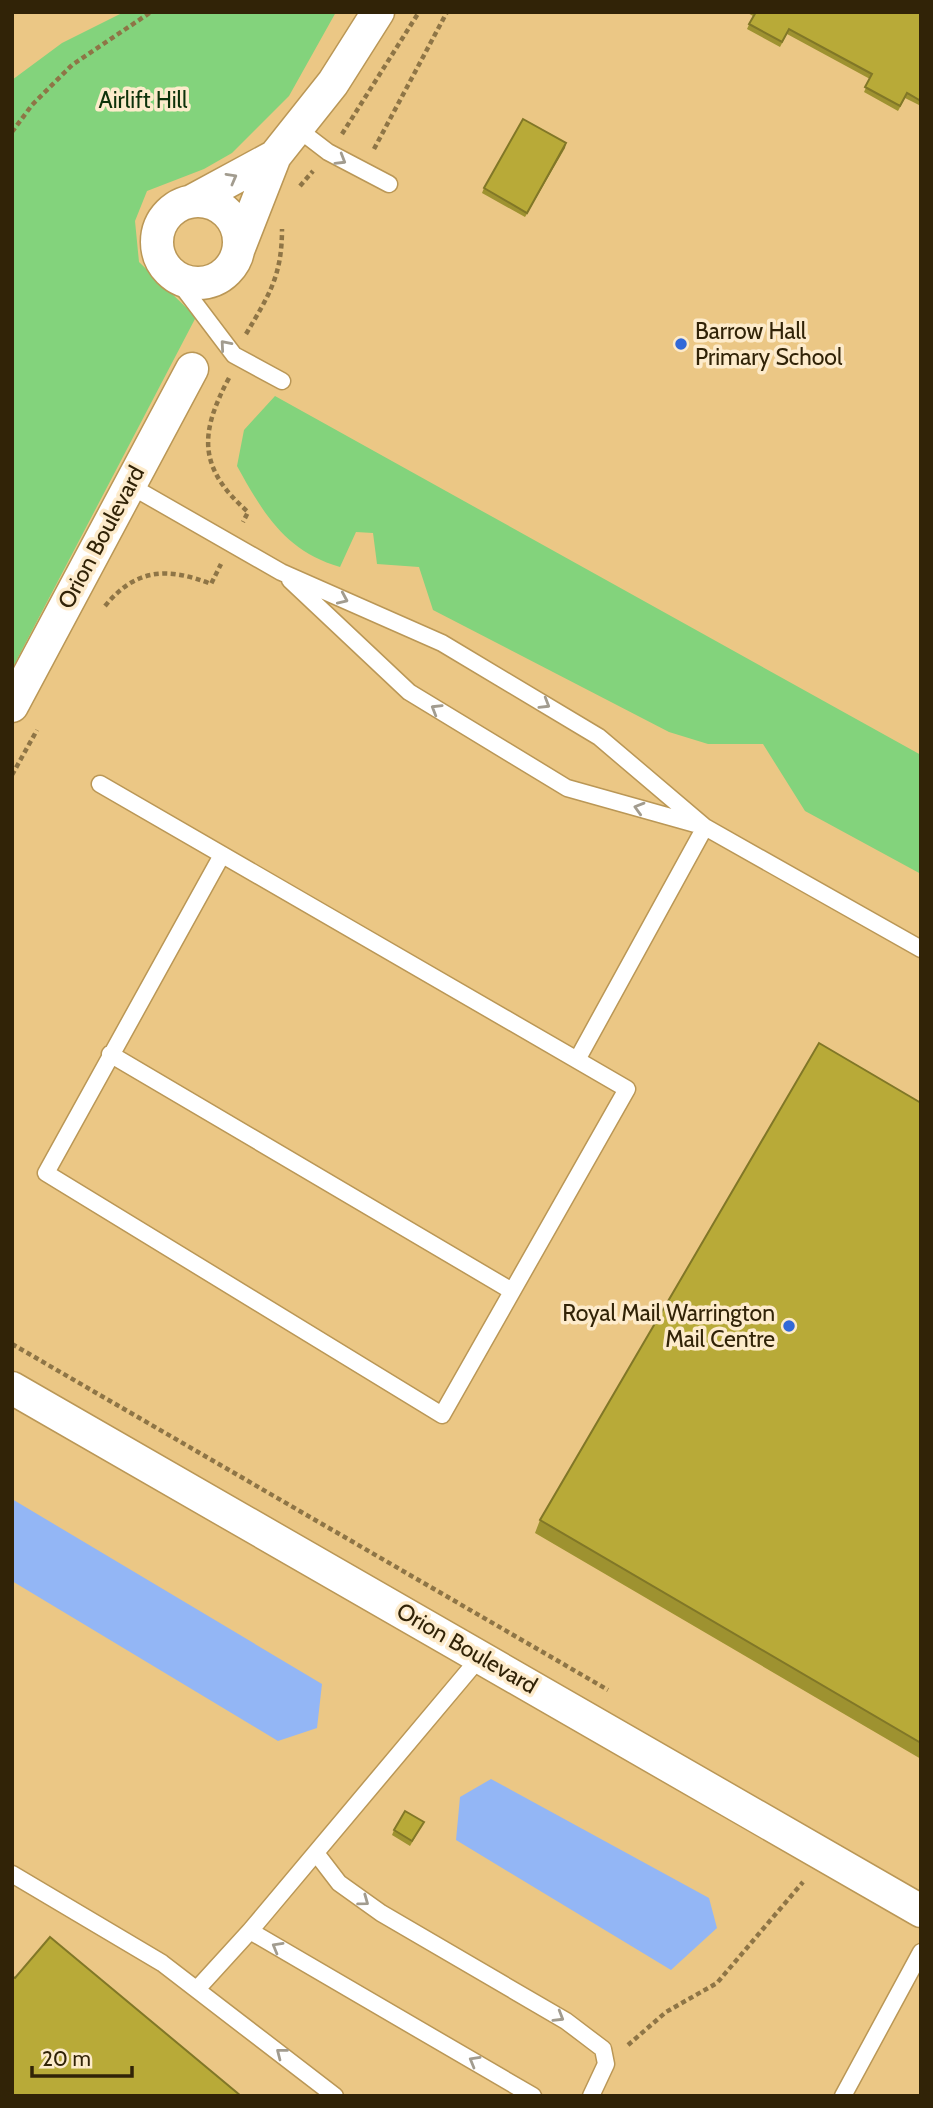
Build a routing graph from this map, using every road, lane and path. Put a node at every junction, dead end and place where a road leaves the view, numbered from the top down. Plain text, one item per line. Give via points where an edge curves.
1 (150, 12) edge
2 (378, 12) edge
3 (419, 12) edge
4 (447, 12) edge
5 (298, 129) junction
6 (12, 132) edge
7 (341, 135) dead end
8 (374, 149) dead end
9 (275, 156) junction
10 (315, 169) dead end
11 (389, 184) dead end
12 (298, 188) dead end
13 (190, 202) junction
14 (282, 226) dead end
15 (239, 248) junction
16 (175, 277) junction
17 (242, 341) dead end
18 (192, 369) dead end
19 (231, 375) dead end
20 (282, 381) dead end
21 (129, 485) junction
22 (248, 512) dead end
23 (281, 572) junction
24 (211, 584) dead end
25 (102, 611) dead end
26 (12, 705) edge
27 (38, 727) dead end
28 (12, 775) edge
29 (100, 784) dead end
30 (705, 827) junction
31 (222, 855) junction
32 (921, 949) edge
33 (110, 1054) junction
34 (577, 1060) junction
35 (512, 1291) junction
36 (12, 1344) edge
37 (12, 1388) edge
38 (481, 1656) junction
39 (610, 1691) dead end
40 (316, 1853) junction
41 (12, 1874) edge
42 (803, 1882) dead end
43 (921, 1911) edge
44 (250, 1931) junction
45 (921, 1952) edge
46 (198, 1987) junction
47 (606, 2064) junction
48 (335, 2096) edge
49 (533, 2096) edge
50 (591, 2096) edge
51 (843, 2096) edge

1 - 6 path via 72,65 32,104
2 - 5 street
3 - 7 path
4 - 8 path
5 - 9 street
5 -> 11 lane via 328,152
13 -> 9 street
9 - 15 street
10 - 12 path
13 - 15 street via 204,201 227,213 239,234
13 - 16 street via 166,215 157,241 165,268
14 - 17 path via 282,260 275,285
15 - 16 street via 235,261 215,280 188,283
20 -> 16 lane via 234,355
18 - 21 street, Orion Boulevard
19 - 22 path via 211,415 208,447 218,482
21 - 23 lane
21 - 26 street, Orion Boulevard
23 -> 30 lane via 442,643 599,737
30 -> 23 lane via 567,788 409,692
24 - 25 path via 173,572 154,574 118,591
27 - 28 path
29 - 31 lane
30 - 32 lane
30 - 34 lane
31 - 33 lane
31 - 34 lane
33 - 35 lane
33 - 35 lane via 46,1174 442,1415
34 - 35 lane via 627,1089
36 - 39 path
37 - 38 street, Orion Boulevard
38 - 40 lane
38 - 43 street, Orion Boulevard
40 - 44 lane
40 -> 47 lane via 338,1883 566,2021 603,2049
41 - 46 lane via 96,1920
42 - 47 path via 717,1983 666,2012
44 - 46 lane
49 -> 44 lane
45 - 51 lane
48 -> 46 lane
47 - 50 lane

